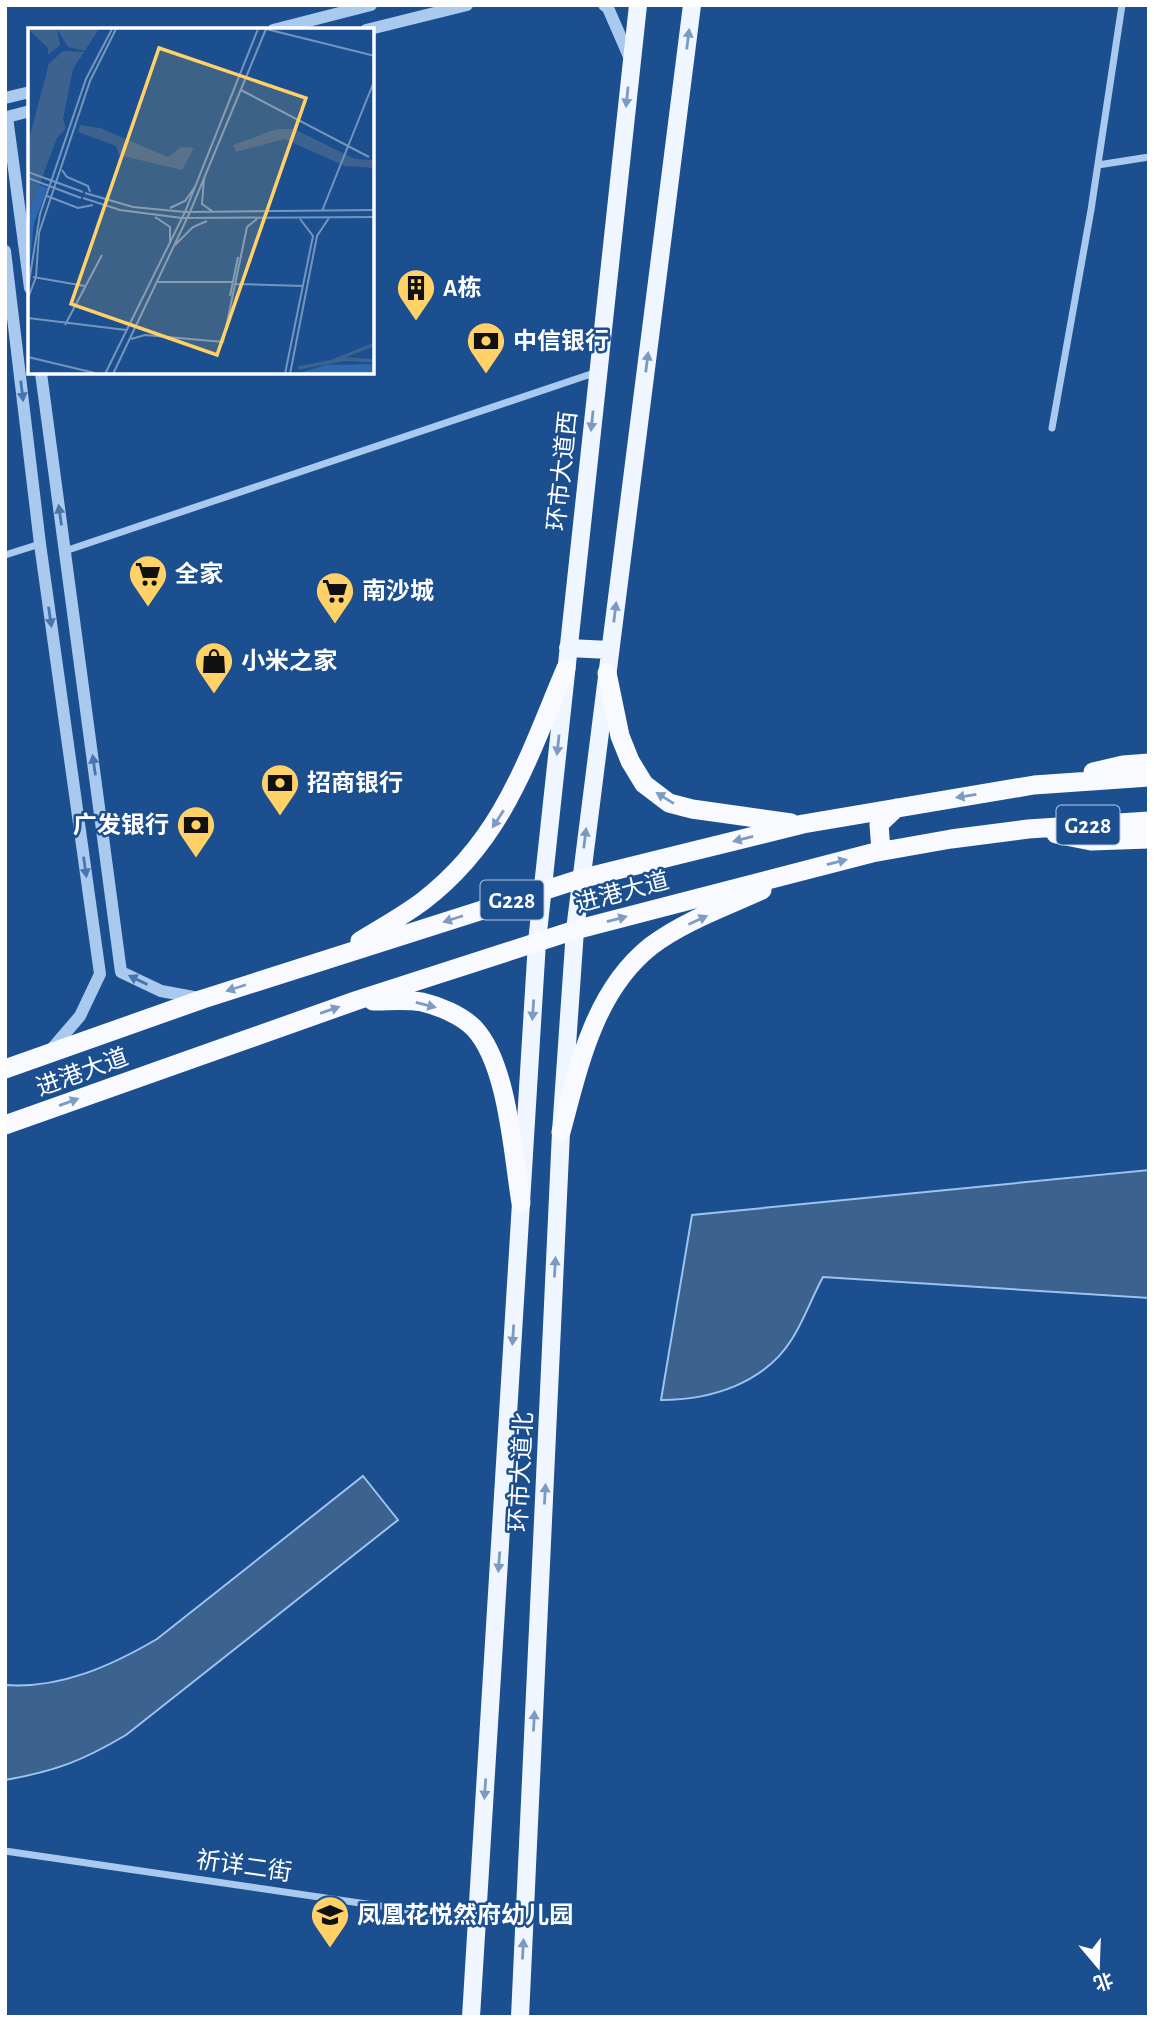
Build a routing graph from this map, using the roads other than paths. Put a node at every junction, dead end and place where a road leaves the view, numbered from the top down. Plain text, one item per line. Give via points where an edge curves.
1 (370, 5) edge
2 (467, 5) edge
3 (604, 5) edge
4 (638, 5) edge
5 (692, 5) edge
6 (1122, 5) edge
7 (281, 28) edge
8 (374, 28) edge
9 (631, 63) junction
10 (28, 92) edge
11 (5, 98) edge
12 (28, 112) edge
13 (1149, 157) edge
14 (1098, 165) junction
15 (5, 251) edge
16 (28, 273) edge
17 (598, 371) junction
18 (41, 374) edge
19 (1052, 428) dead end
20 (40, 544) junction
21 (65, 551) junction
22 (5, 555) edge
23 (568, 648) junction
24 (610, 650) junction
25 (566, 668) junction
26 (607, 673) junction
27 (1149, 763) edge
28 (1149, 778) edge
29 (1034, 785) junction
30 (897, 808) junction
31 (1149, 821) edge
32 (803, 824) junction
33 (1028, 829) junction
34 (1149, 839) edge
35 (881, 851) junction
36 (810, 868) junction
37 (580, 879) junction
38 (542, 890) junction
39 (575, 930) junction
40 (537, 942) junction
41 (336, 956) junction
42 (203, 999) junction
43 (358, 1000) junction
44 (47, 1054) junction
45 (5, 1069) edge
46 (5, 1125) edge
47 (561, 1132) junction
48 (521, 1203) junction
49 (5, 1851) edge
50 (477, 1920) junction
51 (471, 2017) edge
52 (520, 2017) edge

1 - 7 street
2 - 8 street
3 - 9 street
4 - 9 main road, 环市大道西
24 -> 5 main road
6 - 14 street
9 -> 17 main road, 环市大道西
10 - 11 street
12 - 16 street via 7,117
13 - 14 street
14 - 19 street
15 -> 20 street
17 - 21 street
17 -> 23 main road, 环市大道西
21 -> 18 street
20 - 22 street
20 -> 44 street via 100,974 80,1016
42 -> 21 street via 161,991 121,972
23 - 24 main road
23 - 25 main road, 环市大道西
24 - 26 main road
25 -> 38 main road, 环市大道西
25 -> 41 highway via 506,806 483,842 423,901
32 -> 26 highway via 692,810 669,803 644,784 621,736
37 -> 26 main road
27 - 29 highway
28 - 29 highway, 进港大道 / G228
29 -> 30 highway, 进港大道 / G228
30 - 32 highway, 进港大道 / G228
30 - 35 highway via 879,824
31 - 33 highway, 进港大道 / G228
32 -> 37 highway, 进港大道 / G228
33 - 34 highway via 1091,841
33 - 35 highway, 进港大道 / G228
36 -> 35 highway, 进港大道 / G228
39 -> 36 highway, 进港大道 / G228
47 -> 36 highway via 601,1008 625,972 651,946 688,924
37 - 38 highway, 进港大道 / G228
37 - 39 main road
38 - 40 main road, 环市大道西
38 -> 41 highway, 进港大道 / G228
39 - 40 highway, 进港大道 / G228
39 - 47 main road, 环市大道北
40 - 43 highway, 进港大道 / G228
40 -> 48 main road, 环市大道北
41 -> 42 highway, 进港大道 / G228
42 - 44 highway, 进港大道 / G228
46 -> 43 highway, 进港大道 / G228
43 -> 48 highway via 421,1002 450,1012 474,1028 494,1059
44 - 45 highway, 进港大道 / G228
52 -> 47 main road, 环市大道北
48 -> 50 main road, 环市大道北
49 - 50 street, 祈详二街
50 - 51 main road, 环市大道北

